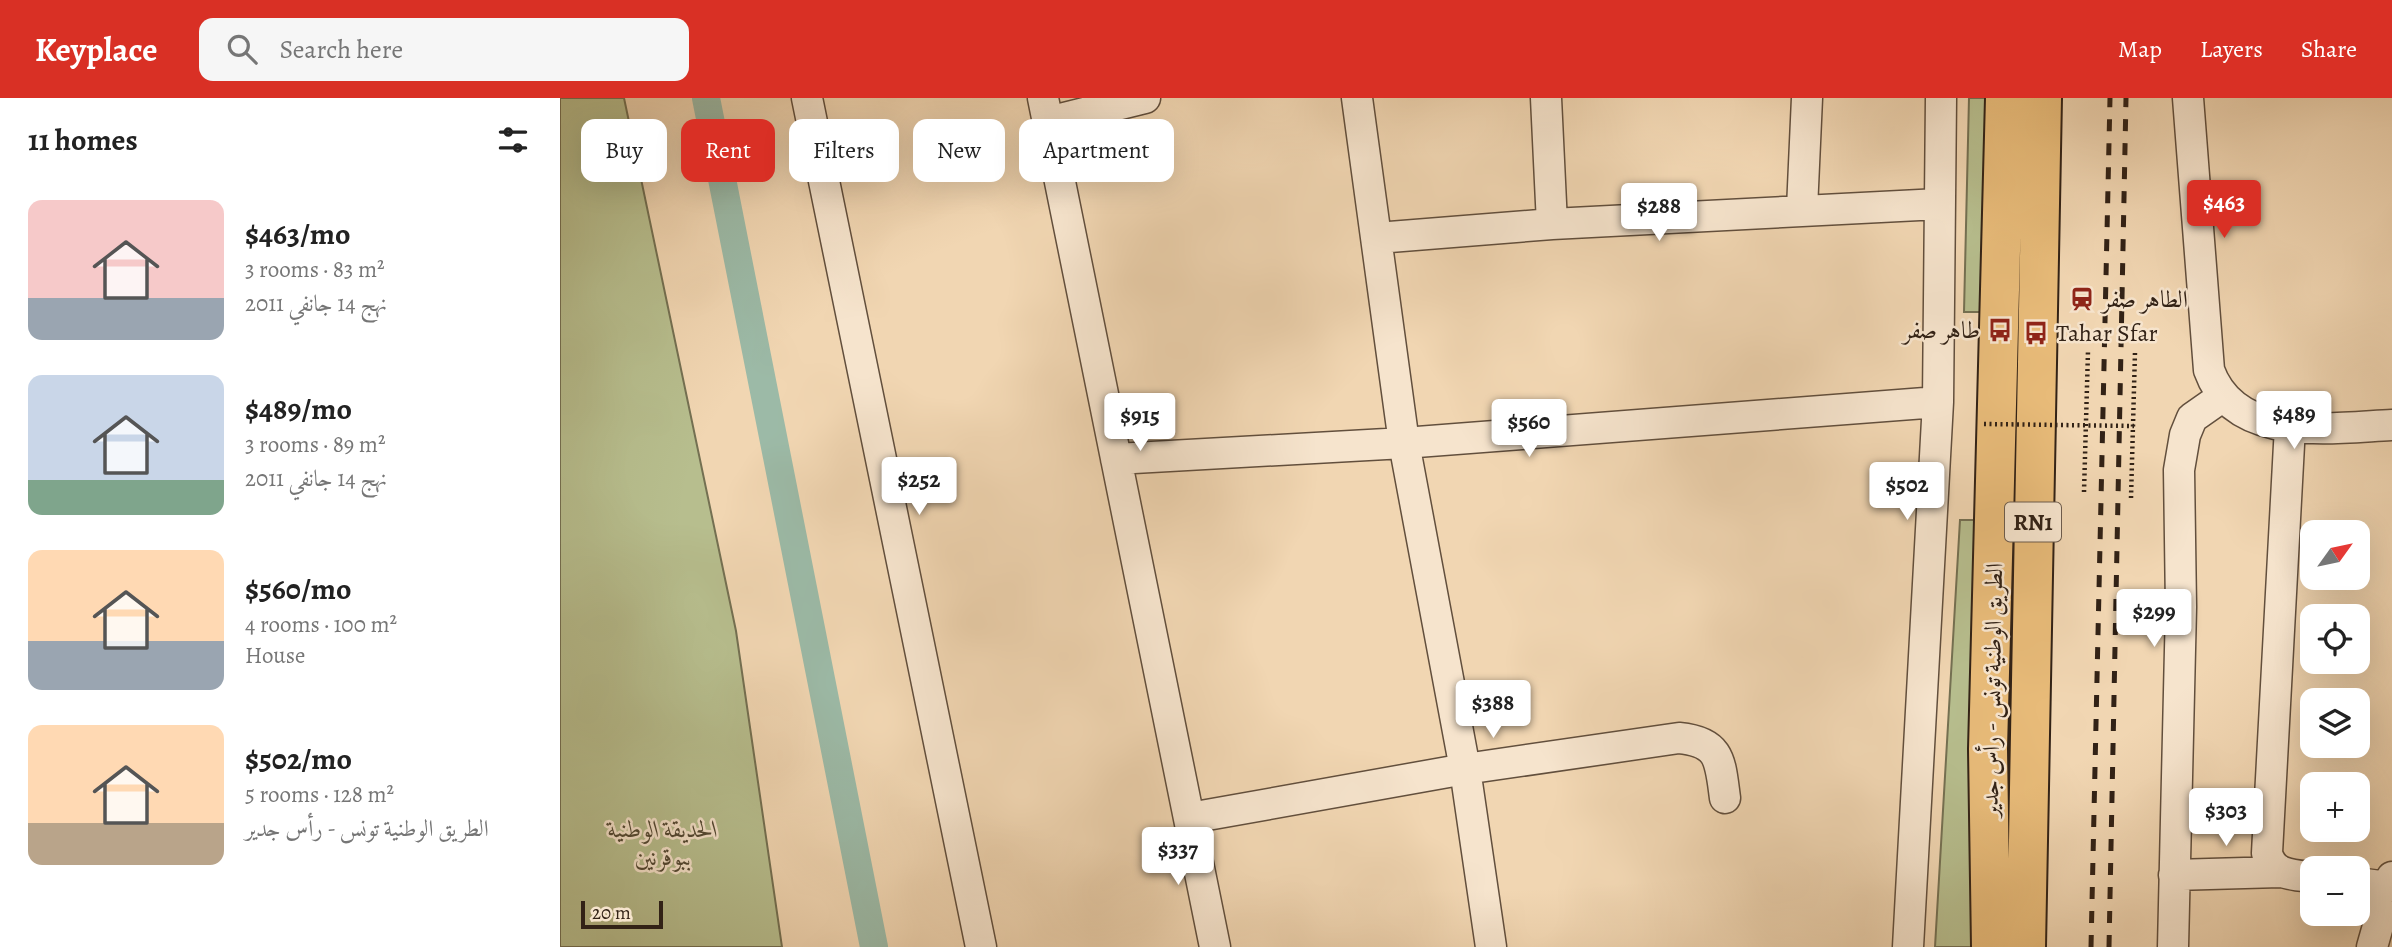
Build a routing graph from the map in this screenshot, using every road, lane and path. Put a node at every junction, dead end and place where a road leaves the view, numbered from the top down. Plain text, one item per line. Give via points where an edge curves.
1 (807, 98) edge
2 (1145, 98) edge
3 (1357, 98) edge
4 (1546, 98) edge
5 (1807, 98) edge
6 (1941, 98) edge
7 (2005, 98) edge
8 (2042, 98) edge
9 (2188, 98) edge
10 (1046, 110) edge
11 (1939, 204) junction
12 (1802, 209) junction
13 (1552, 225) junction
14 (1377, 238) junction
15 (2089, 351) dead end
16 (2135, 352) dead end
17 (2222, 397) junction
18 (1938, 402) junction
19 (1983, 424) dead end
20 (2087, 425) junction
21 (2392, 425) edge
22 (2134, 426) junction
23 (2290, 426) junction
24 (1404, 443) junction
25 (1116, 459) junction
26 (2085, 492) dead end
27 (2131, 498) dead end
28 (1465, 769) junction
29 (1725, 798) dead end
30 (1190, 818) junction
31 (2280, 872) junction
32 (2174, 875) junction
33 (2300, 875) edge
34 (2390, 882) edge
35 (2370, 883) edge
36 (981, 947) edge
37 (1215, 947) edge
38 (1491, 947) edge
39 (1908, 947) edge
40 (1991, 947) edge
41 (2026, 947) edge
42 (2173, 947) edge
43 (2372, 947) edge

1 - 36 street
2 - 10 street
3 - 14 street
4 - 13 street
5 - 12 street
6 - 11 street
7 - 40 highway, الطريق الوطنية تونس - رأس جدير / RN1 via 1988,749
8 - 41 highway, الطريق الوطنية تونس - رأس جدير / RN1
9 - 17 street via 2209,370
10 - 25 street
11 - 12 street
11 - 18 street
12 - 13 street
13 - 14 street
14 - 24 street
15 - 20 path
16 - 22 path
17 - 23 street via 2256,420
17 - 32 street via 2192,418 2179,470
18 - 24 street
18 - 39 street
19 - 20 path, bridge
20 - 22 path, bridge
20 - 26 path
21 - 23 street
22 - 27 path
23 - 31 street via 2267,840 2269,859
24 - 25 street
24 - 28 street
25 - 30 street
28 - 29 street via 1687,739 1712,747 1721,767
28 - 30 street
28 - 38 street
30 - 37 street
31 - 32 street
31 - 33 street
32 - 42 street
34 - 35 street
34 - 43 street

